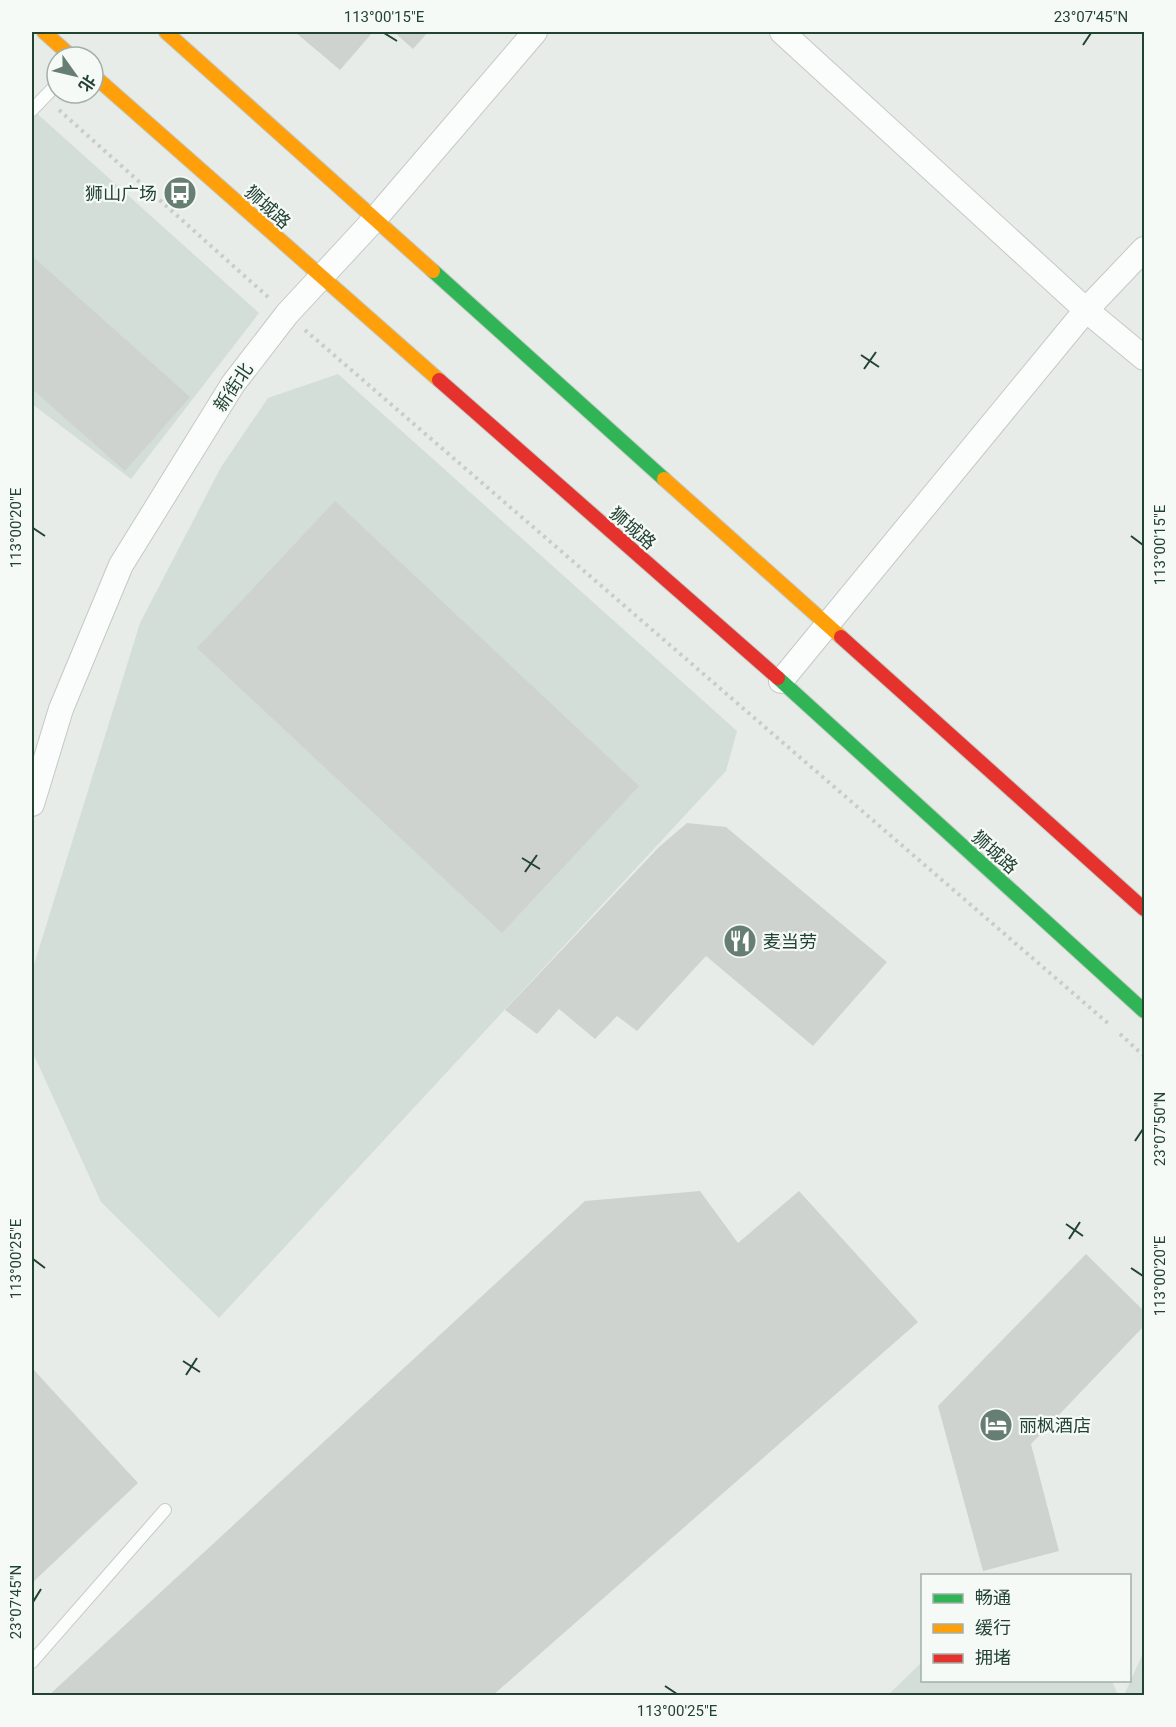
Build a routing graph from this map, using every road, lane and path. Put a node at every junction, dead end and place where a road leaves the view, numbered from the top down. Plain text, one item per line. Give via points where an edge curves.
1 (44, 32) edge
2 (166, 32) edge
3 (535, 32) edge
4 (782, 32) edge
5 (59, 45) edge
6 (105, 86) edge
7 (44, 97) joint
8 (32, 110) edge
9 (374, 220) junction
10 (1144, 249) edge
11 (321, 279) junction
12 (1086, 310) junction
13 (287, 314) junction
14 (1144, 358) edge
15 (828, 626) junction
16 (781, 681) junction
17 (32, 804) edge
18 (1144, 909) edge
19 (1144, 1011) edge
20 (1144, 1056) edge
21 (165, 1510) dead end
22 (32, 1662) edge

1 - 5 street
2 - 9 street
3 - 9 street, 新街北
4 - 12 street
6 - 11 street, 狮城路
7 - 8 lane
7 - 13 path
9 - 11 street, 新街北
9 - 15 street
10 - 12 street
11 - 13 street, 新街北
11 - 16 street, 狮城路
12 - 14 street
12 - 15 street
13 - 17 street, 新街北 via 233,384 121,565 61,709
13 - 20 path
15 - 16 street
15 - 18 street
16 - 19 street, 狮城路
21 - 22 lane

